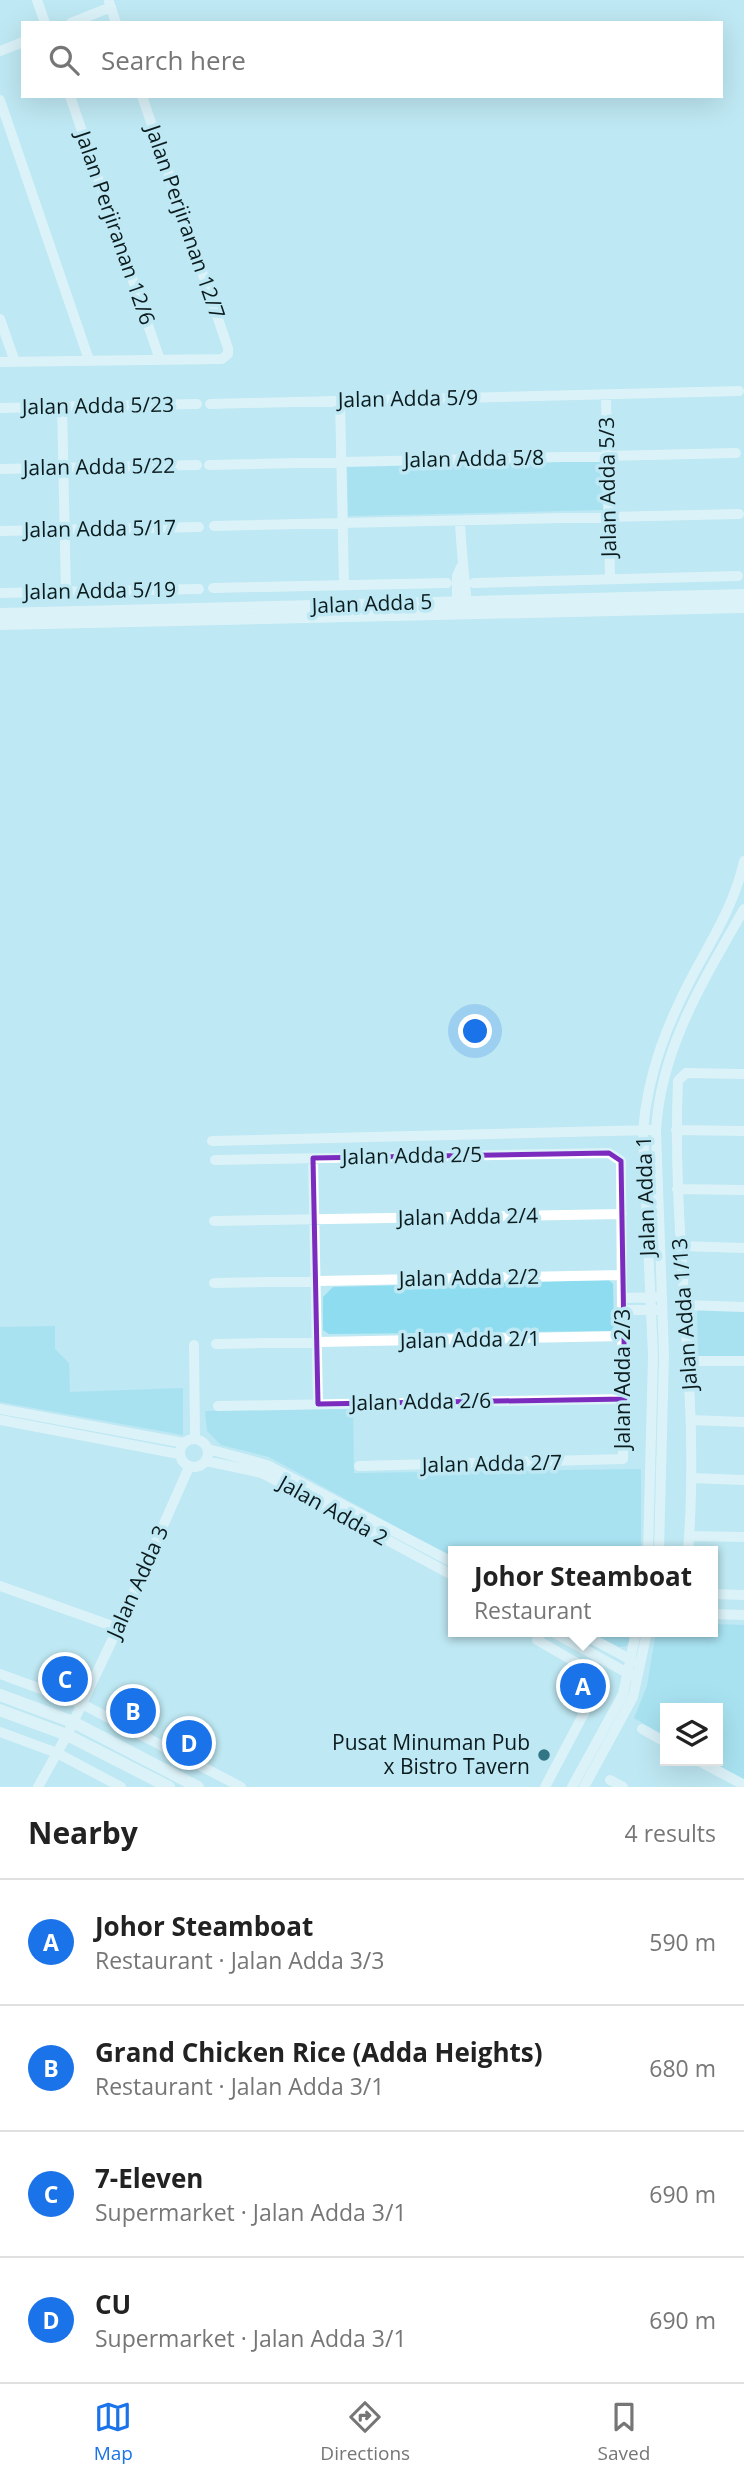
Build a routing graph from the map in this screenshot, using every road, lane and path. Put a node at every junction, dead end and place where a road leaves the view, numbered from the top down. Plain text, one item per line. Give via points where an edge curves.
1 (37, 0) edge
2 (109, 3) edge
3 (44, 21) edge
4 (75, 21) edge
5 (115, 21) edge
6 (21, 43) edge
7 (0, 51) edge
8 (71, 98) edge
9 (143, 98) edge
10 (0, 100) edge
11 (0, 319) edge
12 (89, 360) junction
13 (160, 360) junction
14 (0, 362) edge
15 (15, 362) junction
16 (739, 391) dead end
17 (606, 395) junction
18 (340, 401) junction
19 (197, 404) dead end
20 (209, 404) dead end
21 (62, 406) junction
22 (0, 408) edge
23 (736, 453) dead end
24 (607, 456) junction
25 (341, 462) junction
26 (197, 465) dead end
27 (209, 465) dead end
28 (63, 468) junction
29 (0, 469) edge
30 (739, 514) dead end
31 (608, 517) junction
32 (460, 521) junction
33 (342, 523) junction
34 (214, 526) dead end
35 (199, 527) dead end
36 (64, 529) junction
37 (0, 531) edge
38 (610, 579) junction
39 (741, 582) edge
40 (447, 583) dead end
41 (474, 583) dead end
42 (344, 585) junction
43 (213, 588) dead end
44 (200, 589) dead end
45 (65, 592) junction
46 (0, 593) edge
47 (744, 595) edge
48 (728, 601) junction
49 (462, 607) junction
50 (744, 607) edge
51 (0, 614) edge
52 (162, 615) junction
53 (744, 616) edge
54 (0, 624) edge
55 (744, 861) edge
56 (744, 909) edge
57 (744, 1074) edge
58 (643, 1130) junction
59 (656, 1130) junction
60 (676, 1130) junction
61 (744, 1131) edge
62 (212, 1141) dead end
63 (313, 1158) junction
64 (215, 1160) dead end
65 (677, 1189) junction
66 (744, 1190) edge
67 (622, 1214) junction
68 (315, 1220) junction
69 (214, 1221) dead end
70 (680, 1246) junction
71 (744, 1248) edge
72 (622, 1275) junction
73 (316, 1281) junction
74 (214, 1283) dead end
75 (656, 1297) junction
76 (623, 1304) junction
77 (685, 1305) junction
78 (744, 1307) edge
79 (656, 1310) junction
80 (624, 1336) junction
81 (317, 1343) junction
82 (216, 1344) dead end
83 (194, 1346) dead end
84 (690, 1361) junction
85 (744, 1362) edge
86 (625, 1399) junction
87 (318, 1404) junction
88 (218, 1406) dead end
89 (0, 1409) edge
90 (0, 1420) edge
91 (691, 1420) junction
92 (744, 1422) edge
93 (195, 1439) junction
94 (184, 1443) junction
95 (179, 1454) junction
96 (207, 1455) junction
97 (623, 1460) joint
98 (359, 1466) dead end
99 (189, 1467) junction
100 (691, 1478) junction
101 (744, 1480) edge
102 (300, 1488) junction
103 (689, 1536) junction
104 (744, 1538) edge
105 (648, 1546) edge
106 (659, 1546) edge
107 (688, 1546) edge
108 (448, 1561) edge
109 (448, 1573) edge
110 (0, 1586) edge
111 (718, 1594) edge
112 (744, 1595) edge
113 (718, 1614) edge
114 (744, 1615) edge
115 (118, 1628) junction
116 (540, 1637) edge
117 (562, 1637) edge
118 (588, 1637) edge
119 (636, 1637) edge
120 (646, 1637) edge
121 (637, 1663) junction
122 (0, 1674) edge
123 (633, 1676) junction
124 (0, 1695) edge
125 (82, 1704) junction
126 (0, 1710) edge
127 (73, 1722) junction
128 (642, 1729) dead end
129 (0, 1732) edge
130 (67, 1735) junction
131 (660, 1739) edge
132 (57, 1753) junction
133 (708, 1766) edge
134 (610, 1780) dead end
135 (740, 1785) edge
136 (38, 1787) edge
137 (121, 1787) edge
138 (169, 1787) edge
139 (198, 1787) edge
140 (241, 1787) edge
141 (545, 1787) edge
142 (572, 1787) edge
143 (584, 1787) edge
144 (623, 1787) edge

1 - 3 street
2 - 4 street
2 - 5 street
6 - 7 street
8 - 13 street, Jalan Perjiranan 12/6
9 - 13 street, Jalan Perjiranan 12/7 via 228,348 222,359
10 - 12 street
11 - 15 street
12 - 13 street
12 - 15 street
14 - 15 street
16 - 17 street
17 - 18 street, Jalan Adda 5/9
17 - 24 street, Jalan Adda 5/3
18 - 20 street, Jalan Adda 5/9
18 - 25 street
19 - 21 street, Jalan Adda 5/23
21 - 22 street, Jalan Adda 5/23
21 - 28 street
23 - 24 street, Jalan Adda 5/8
24 - 25 street, Jalan Adda 5/8
24 - 31 street, Jalan Adda 5/3
25 - 27 street, Jalan Adda 5/8
25 - 33 street
26 - 28 street, Jalan Adda 5/22
28 - 29 street, Jalan Adda 5/22
28 - 36 street
30 - 31 street
31 - 32 street
31 - 38 street, Jalan Adda 5/3
32 - 33 street
32 - 49 street via 461,567 457,576
33 - 34 street
33 - 42 street
35 - 36 street, Jalan Adda 5/17
36 - 37 street, Jalan Adda 5/17
36 - 45 street
38 - 39 street
38 - 41 street
39 - 48 main road
40 - 42 street
42 - 43 street
44 - 45 street, Jalan Adda 5/19
45 - 46 street, Jalan Adda 5/19
47 - 48 main road, Jalan Adda 5
48 - 49 main road, Jalan Adda 5
48 - 50 main road, Jalan Adda 5
48 - 53 main road
49 - 52 main road, Jalan Adda 5
51 - 52 main road, Jalan Adda 5
52 - 54 main road, Jalan Adda 5
55 - 58 street, Jalan Adda 1 via 732,906 659,1047
56 - 59 street, Jalan Adda 1 via 669,1052
57 - 60 street, Jalan Adda 1/13 via 686,1073 680,1077
58 - 59 street
58 - 62 street
58 - 75 street, Jalan Adda 1
59 - 75 street, Jalan Adda 1
60 - 61 street
60 - 65 street, Jalan Adda 1/13
63 - 64 street, Jalan Adda 2/5
63 - 67 street, Jalan Adda 2/5 via 609,1153 621,1161
63 - 68 street
65 - 66 street
65 - 70 street, Jalan Adda 1/13
67 - 68 street, Jalan Adda 2/4
67 - 72 street
68 - 69 street, Jalan Adda 2/4
68 - 73 street
70 - 71 street
70 - 77 street, Jalan Adda 1/13
72 - 73 street, Jalan Adda 2/2
72 - 76 street, Jalan Adda 2/3
73 - 74 street, Jalan Adda 2/2
73 - 81 street
75 - 76 street
75 - 79 street, Jalan Adda 1
76 - 79 street
76 - 80 street, Jalan Adda 2/3
77 - 78 street
77 - 84 street, Jalan Adda 1/13
79 - 105 street, Jalan Adda 1
79 - 106 street, Jalan Adda 1
80 - 81 street, Jalan Adda 2/1
80 - 86 street, Jalan Adda 2/3
81 - 82 street, Jalan Adda 2/1
81 - 87 street
83 - 93 street
84 - 85 street
84 - 91 street, Jalan Adda 1/13
86 - 87 street, Jalan Adda 2/6
86 - 97 street, Jalan Adda 2/3
87 - 88 street, Jalan Adda 2/6
89 - 94 street
90 - 95 street
91 - 92 street
91 - 100 street, Jalan Adda 1/13
93 - 94 street
93 - 96 street, Jalan Adda 2
94 - 95 street
95 - 99 street
96 - 99 street via 197,1468
96 - 102 street, Jalan Adda 2 via 267,1465
97 - 98 street, Jalan Adda 2/7
99 - 115 street, Jalan Adda 3
100 - 101 street
100 - 103 street, Jalan Adda 1/13
102 - 108 street, Jalan Adda 2
102 - 109 street, Jalan Adda 2
103 - 104 street
103 - 107 street, Jalan Adda 1/13
110 - 115 street
111 - 112 street
113 - 114 street
115 - 125 street, Jalan Adda 3
116 - 141 street via 601,1681
117 - 123 street
118 - 121 street
119 - 121 street
120 - 121 street
121 - 123 street
122 - 125 street
123 - 142 street
123 - 143 street via 633,1698
124 - 127 main road
125 - 127 street, Jalan Adda 3
125 - 140 street
126 - 130 main road
127 - 130 street, Jalan Adda 3
127 - 139 main road
128 - 131 street
129 - 132 street
130 - 132 street, Jalan Adda 3
130 - 138 main road
132 - 136 street, Jalan Adda 3
132 - 137 street
133 - 135 street
134 - 144 street

